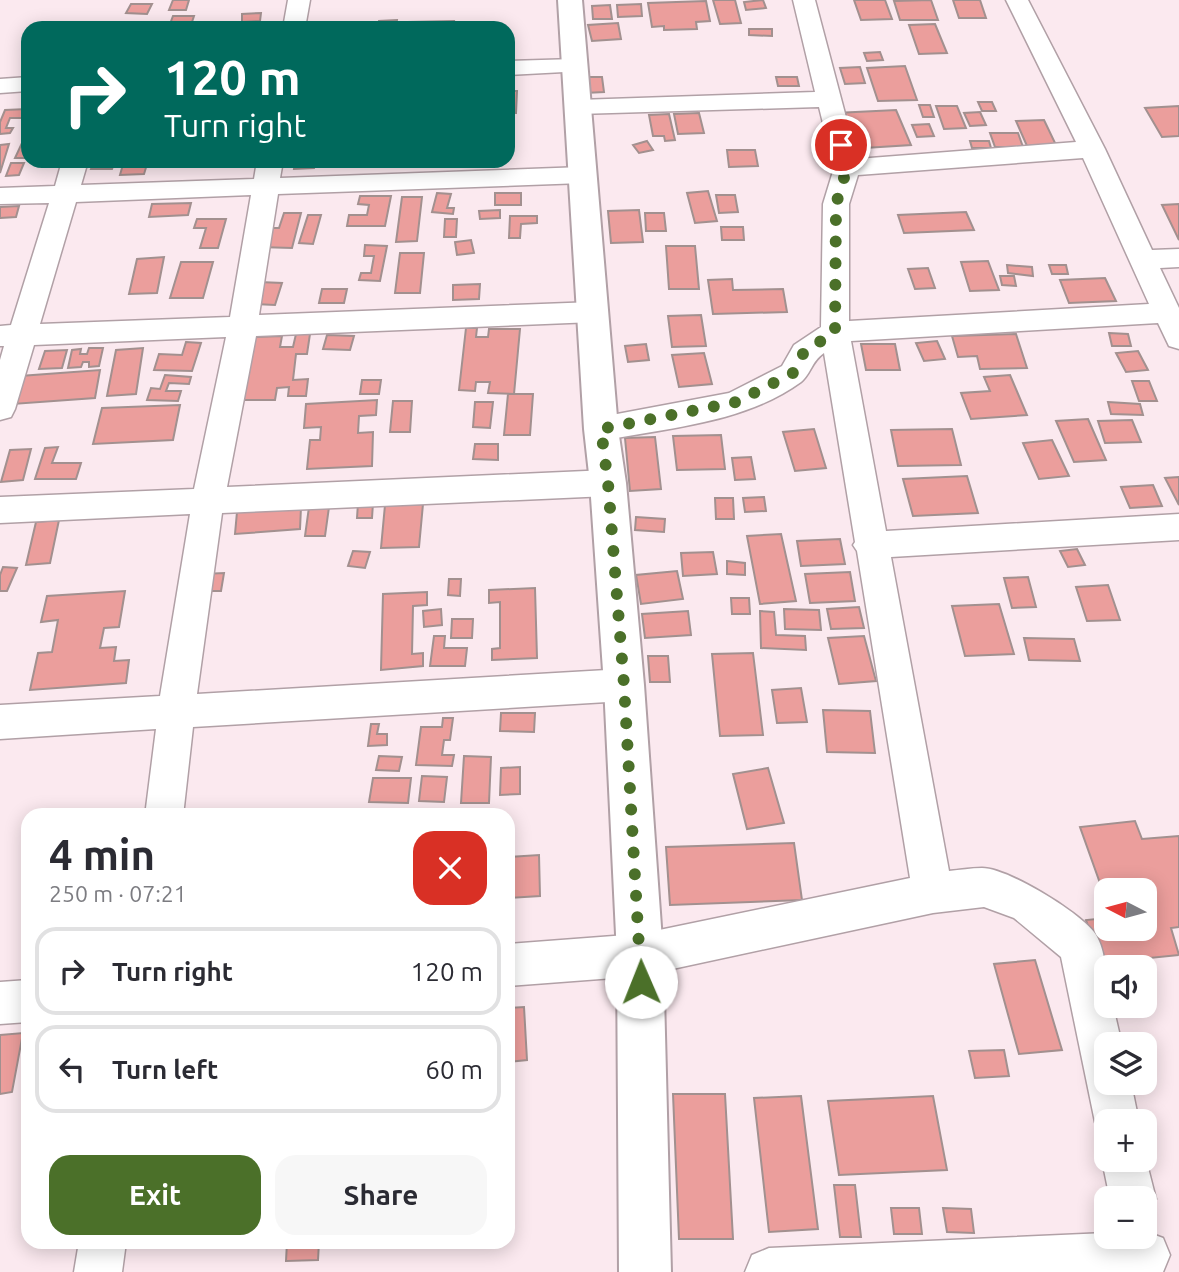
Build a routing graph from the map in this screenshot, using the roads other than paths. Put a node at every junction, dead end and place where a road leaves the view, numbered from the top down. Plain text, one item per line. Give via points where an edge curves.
1 (299, 0) edge
2 (570, 0) edge
3 (804, 0) edge
4 (1017, 0) edge
5 (295, 21) edge
6 (575, 66) junction
7 (515, 68) edge
8 (21, 85) edge
9 (0, 86) edge
10 (828, 99) junction
11 (578, 107) junction
12 (1092, 149) junction
13 (73, 168) edge
14 (847, 168) junction
15 (267, 174) edge
16 (583, 175) junction
17 (65, 194) junction
18 (0, 196) edge
19 (1179, 258) edge
20 (1142, 260) junction
21 (594, 312) junction
22 (1166, 313) junction
23 (243, 326) junction
24 (835, 332) junction
25 (11, 335) edge
26 (1179, 340) edge
27 (0, 409) edge
28 (601, 429) junction
29 (608, 483) junction
30 (208, 501) junction
31 (0, 510) edge
32 (1179, 527) edge
33 (870, 545) junction
34 (624, 685) junction
35 (176, 713) junction
36 (0, 722) edge
37 (165, 808) edge
38 (933, 893) junction
39 (640, 955) junction
40 (515, 964) edge
41 (21, 1002) edge
42 (0, 1003) edge
43 (1097, 1032) edge
44 (102, 1249) edge
45 (1146, 1255) edge
46 (98, 1272) edge
47 (645, 1272) edge
48 (769, 1272) edge

1 - 5 street
2 - 6 main road
3 - 10 street
4 - 12 street
6 - 7 street
6 - 11 main road
8 - 9 street
10 - 11 street
10 - 14 street
11 - 16 main road
12 - 14 street
12 - 20 street
13 - 17 street
14 - 24 street via 836,204
15 - 16 street
15 - 17 street
15 - 23 street
16 - 21 main road
17 - 18 street
17 - 25 street
19 - 20 street
20 - 22 street
21 - 23 street
21 - 28 main road
22 - 24 street
22 - 26 street
23 - 25 street
23 - 30 street
24 - 28 street via 804,352 793,373 736,402
24 - 33 street
25 - 27 street
28 - 29 main road
29 - 30 street
29 - 34 main road
30 - 31 street
30 - 35 street
32 - 33 street
33 - 38 street
34 - 35 street
34 - 39 main road
35 - 36 street
35 - 37 street
38 - 39 street
38 - 43 street via 984,887 1028,904 1079,946
39 - 40 street
39 - 47 main road
41 - 42 street
44 - 46 street
45 - 48 street

